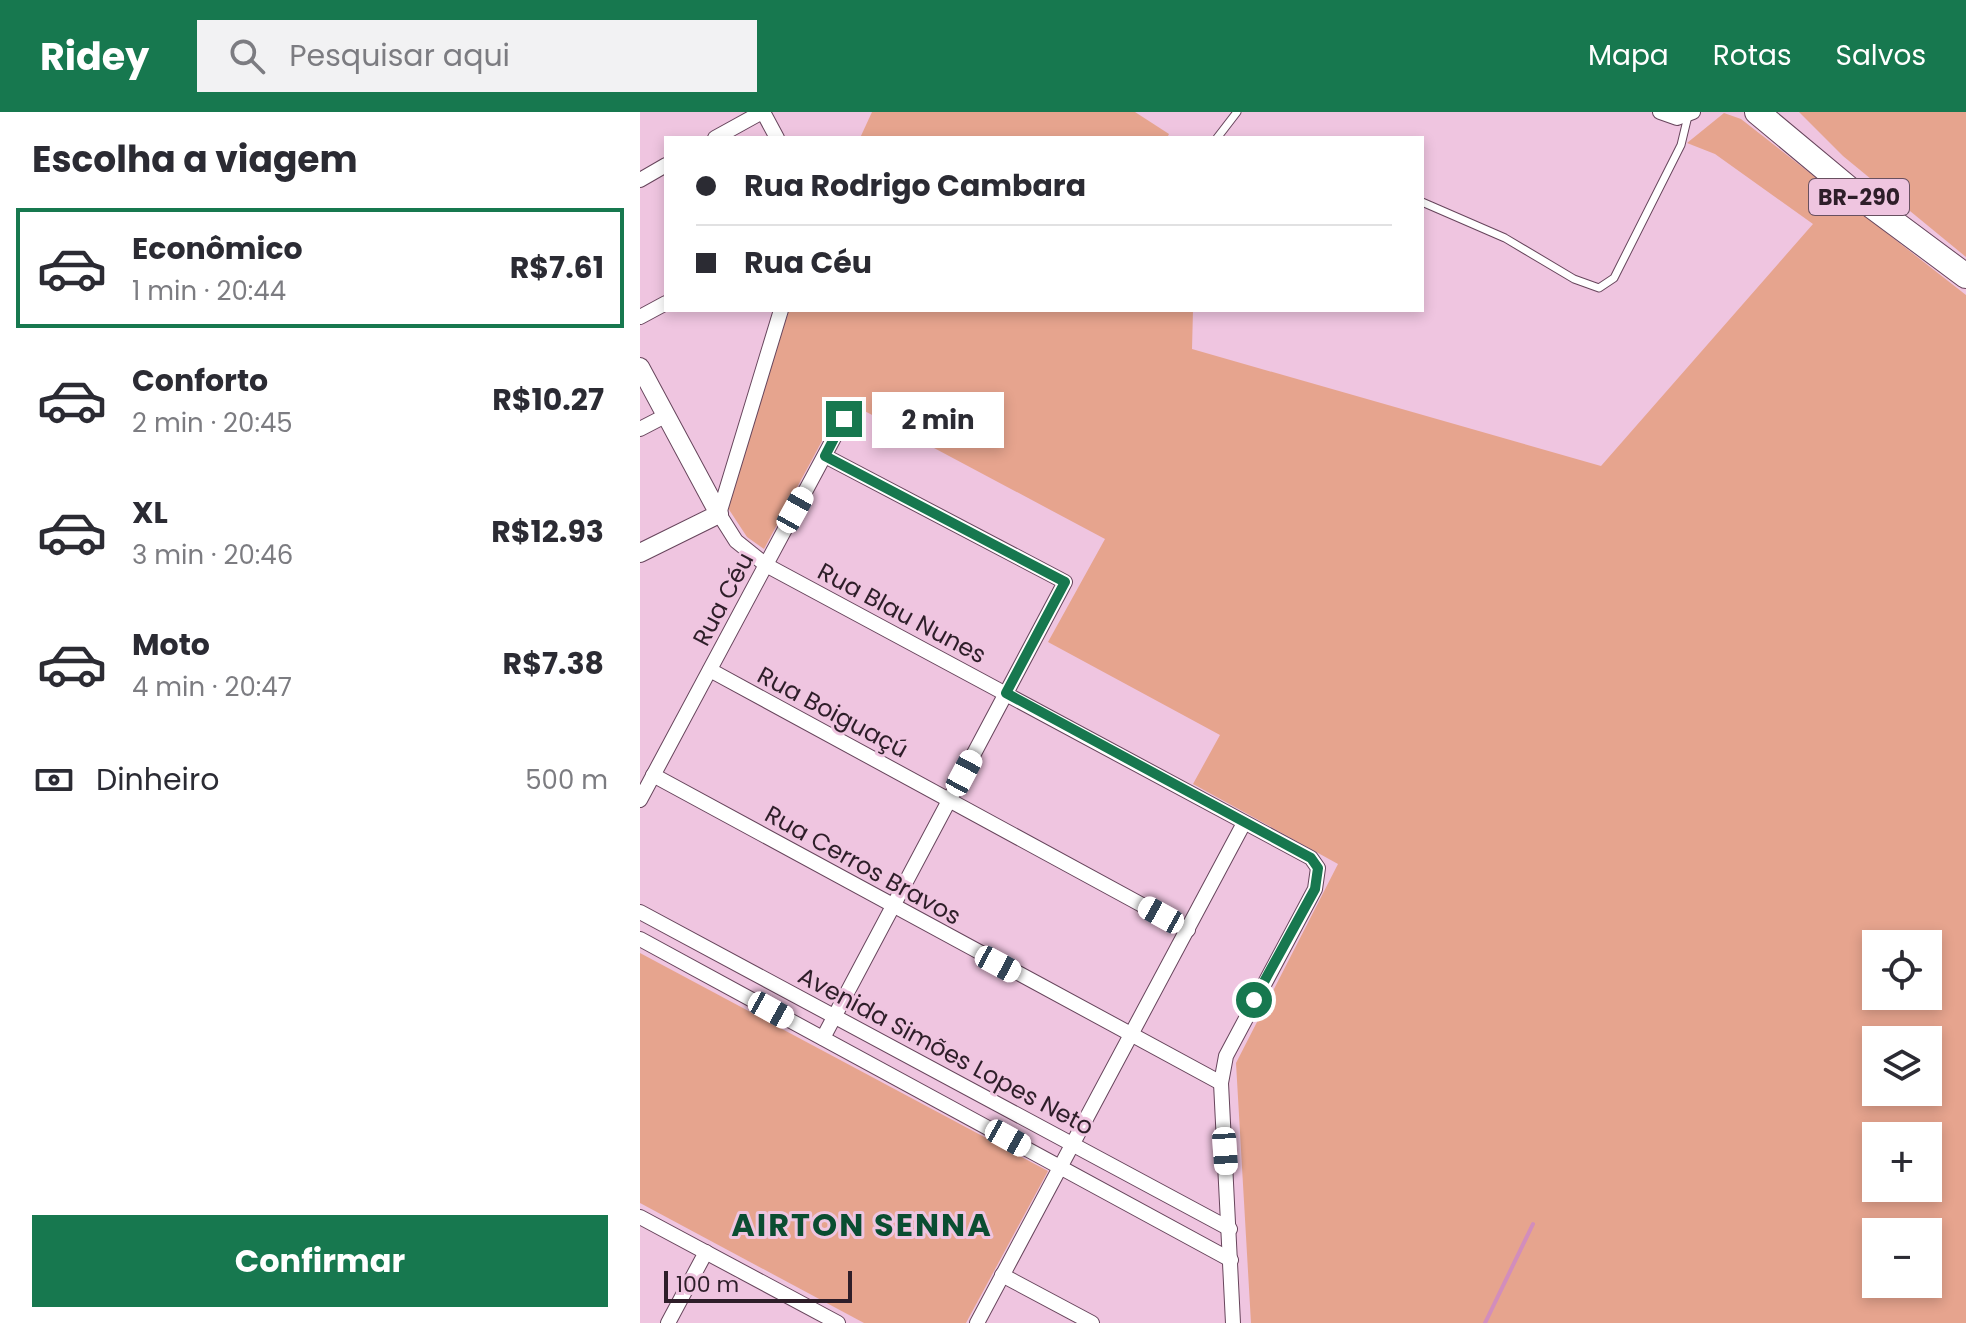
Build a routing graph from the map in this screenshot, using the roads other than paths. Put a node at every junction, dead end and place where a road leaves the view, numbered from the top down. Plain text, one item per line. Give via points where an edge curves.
1 (763, 112) edge
2 (1237, 112) edge
3 (1660, 112) edge
4 (1757, 112) edge
5 (1691, 114) edge
6 (719, 136) edge
7 (776, 136) edge
8 (1219, 136) edge
9 (664, 166) edge
10 (640, 180) edge
11 (1424, 203) edge
12 (1966, 276) edge
13 (664, 304) edge
14 (780, 312) edge
15 (640, 317) edge
16 (640, 367) edge
17 (665, 416) junction
18 (844, 419) dead end
19 (640, 429) edge
20 (825, 456) junction
21 (719, 514) junction
22 (640, 553) edge
23 (766, 565) junction
24 (710, 670) junction
25 (1006, 693) junction
26 (653, 775) junction
27 (950, 799) junction
28 (640, 800) edge
29 (1244, 823) junction
30 (892, 907) junction
31 (640, 912) edge
32 (1188, 930) junction
33 (640, 939) edge
34 (834, 1016) junction
35 (1130, 1035) junction
36 (823, 1038) junction
37 (1221, 1083) junction
38 (1072, 1143) junction
39 (1060, 1167) junction
40 (640, 1217) edge
41 (1230, 1229) junction
42 (706, 1252) junction
43 (1231, 1260) junction
44 (1002, 1275) junction
45 (668, 1323) edge
46 (838, 1323) edge
47 (977, 1323) edge
48 (1092, 1323) edge
49 (1233, 1323) edge

1 - 6 street
1 - 7 street
2 - 8 lane
3 - 5 street via 1677,118
4 - 12 highway, BR-290
5 - 11 lane via 1681,145 1614,278 1599,288
9 - 10 street
13 - 15 street
14 - 21 street
16 - 17 street
17 - 19 street
17 - 21 street
18 - 20 street, Rua Céu
20 - 23 street, Rua Céu
20 - 25 street via 1065,582
21 - 22 street
21 - 23 street, Rua Blau Nunes via 736,541
23 - 24 street, Rua Céu
23 - 25 street, Rua Blau Nunes
24 - 26 street, Rua Céu
24 - 27 street, Rua Boiguaçú
25 - 27 street
25 - 29 street, Rua Blau Nunes
26 - 28 street, Rua Céu
26 - 30 street, Rua Cerros Bravos
27 - 30 street
27 - 32 street, Rua Boiguaçú
29 - 32 street
29 - 37 street, Rua Blau Nunes via 1311,858 1319,880 1232,1042
30 - 34 street
30 - 35 street, Rua Cerros Bravos
31 - 34 street, Avenida Simões Lopes Neto
32 - 35 street
33 - 36 street, Avenida Simões Lopes Neto
34 - 36 street
34 - 38 street, Avenida Simões Lopes Neto
35 - 37 street, Rua Cerros Bravos
35 - 38 street
36 - 39 street, Avenida Simões Lopes Neto
37 - 41 street
38 - 39 street
38 - 41 street, Avenida Simões Lopes Neto
39 - 43 street, Avenida Simões Lopes Neto
39 - 44 street
40 - 42 street
41 - 43 street
42 - 45 street
42 - 46 street
43 - 49 street
44 - 47 street
44 - 48 street

